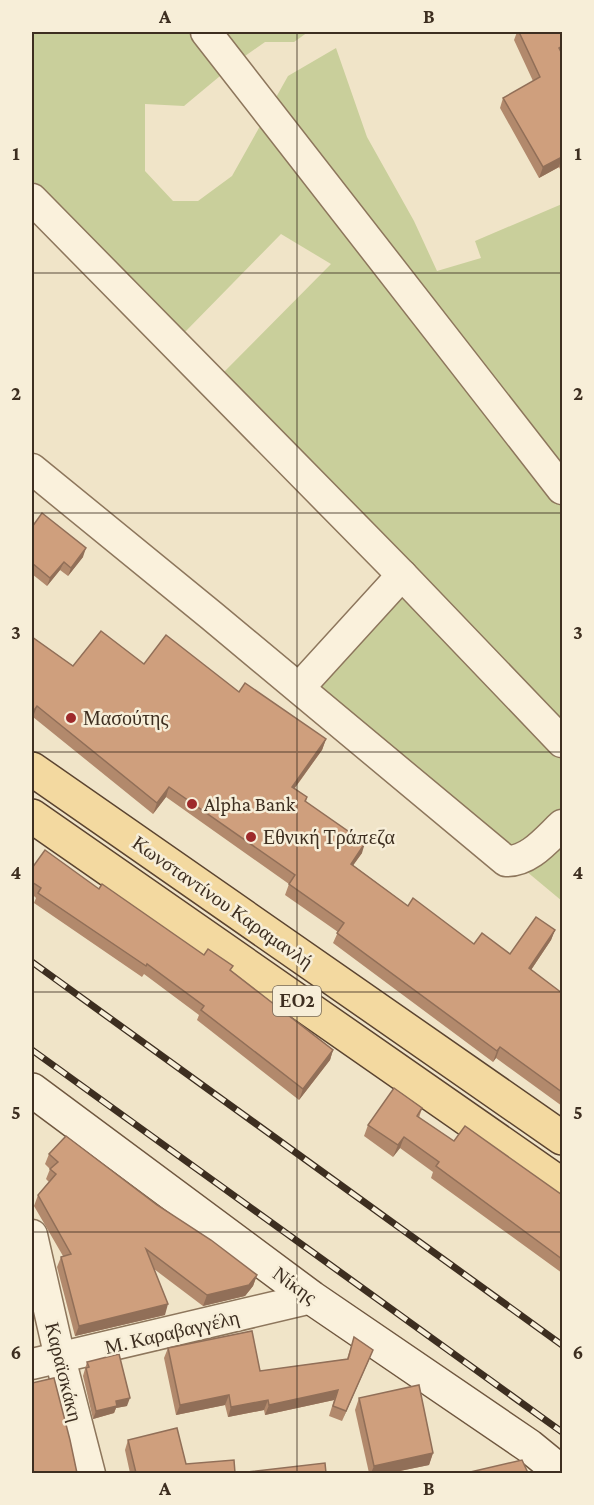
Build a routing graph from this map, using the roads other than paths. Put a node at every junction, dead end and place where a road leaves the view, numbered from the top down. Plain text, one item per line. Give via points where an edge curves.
1 (206, 32) edge
2 (32, 199) edge
3 (32, 470) edge
4 (562, 489) edge
5 (402, 575) junction
6 (299, 688) junction
7 (562, 742) edge
8 (32, 769) edge
9 (32, 816) edge
10 (562, 825) edge
11 (33, 1095) edge
12 (562, 1138) edge
13 (562, 1185) edge
14 (32, 1235) edge
15 (312, 1298) junction
16 (46, 1361) edge
17 (90, 1473) edge
18 (562, 1473) edge

1 - 4 street
2 - 5 street
3 - 6 street
5 - 6 street
5 - 7 street
6 - 10 street via 506,861 520,860
8 - 12 main road, Κωνσταντίνου Καραμανλή / ΕΟ2
9 - 13 main road, Κωνσταντίνου Καραμανλή / ΕΟ2
11 - 15 street, Νίκης
14 - 16 street, Καραϊσκάκη
15 - 16 street, Μ. Καραβαγγέλη
15 - 18 street, Νίκης via 529,1446
16 - 17 street, Καραϊσκάκη

